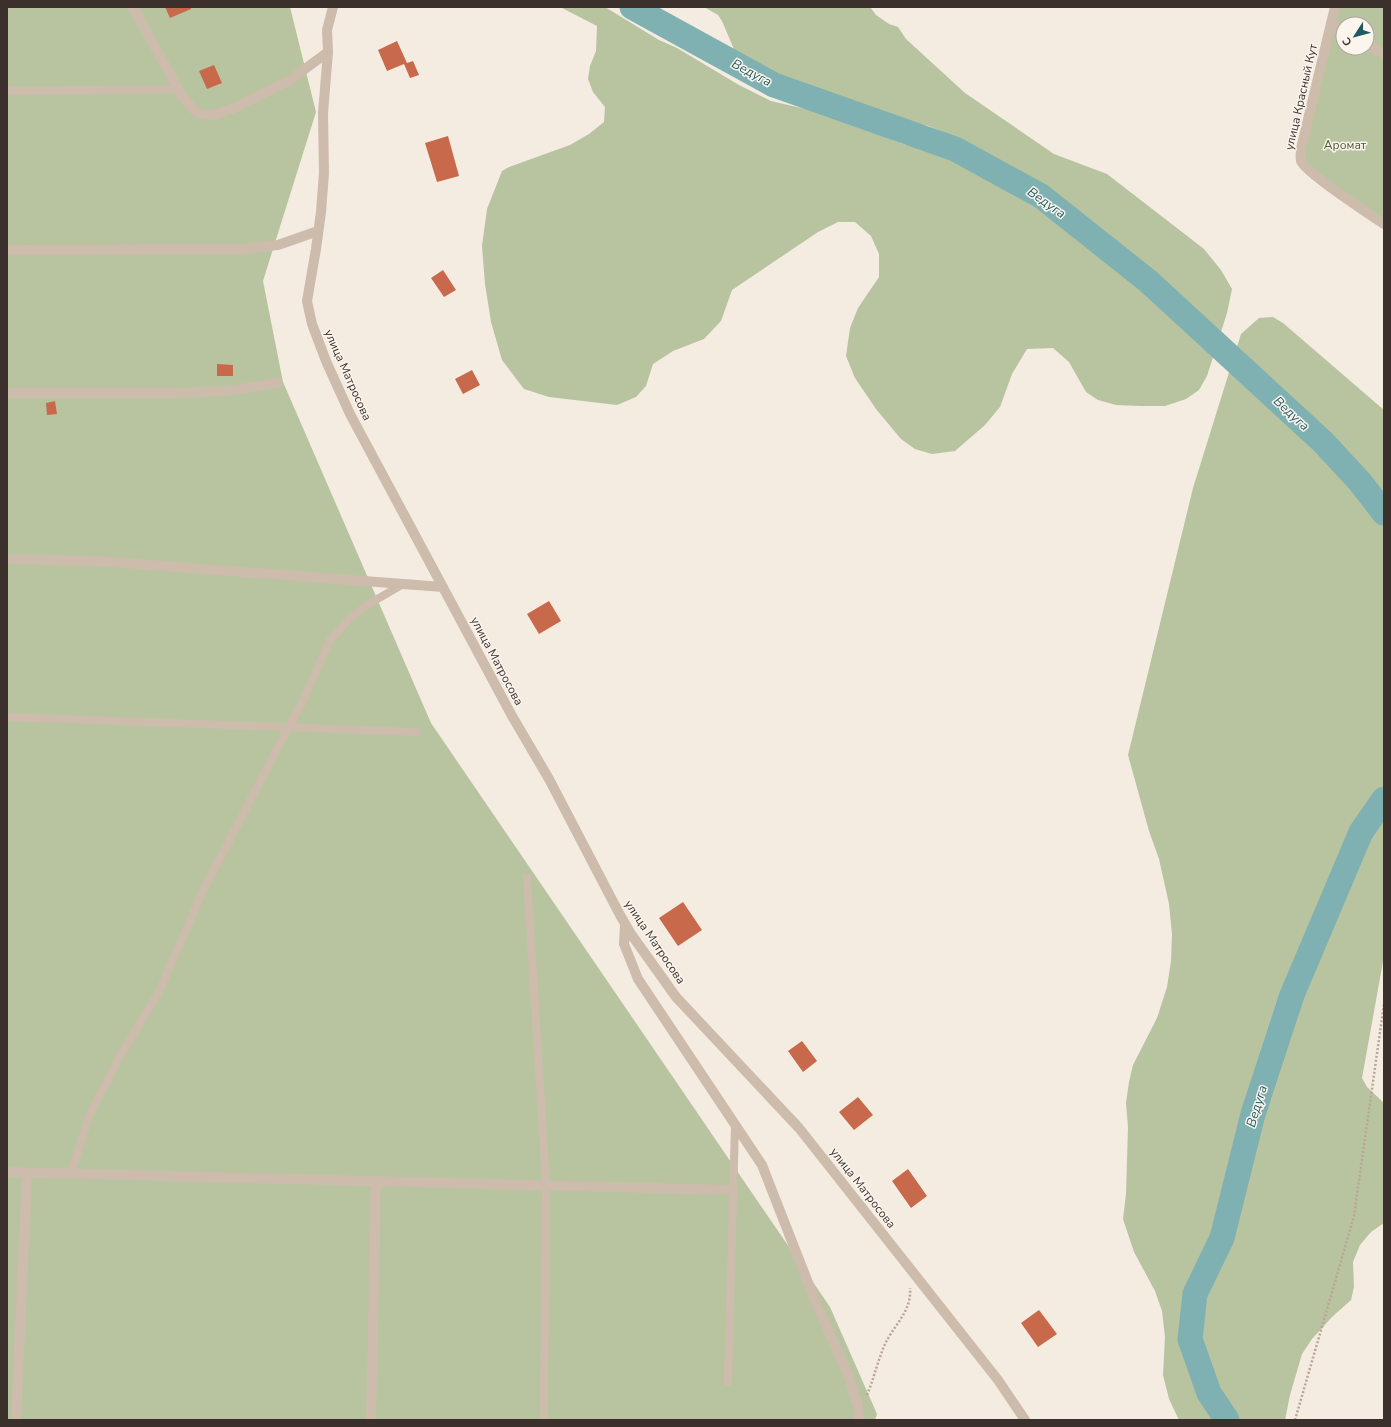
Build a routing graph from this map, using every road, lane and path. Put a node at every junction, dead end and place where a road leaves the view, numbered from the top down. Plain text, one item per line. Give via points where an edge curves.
1 (133, 7) edge
2 (333, 7) edge
3 (1335, 7) edge
4 (1331, 23) junction
5 (1335, 25) edge
6 (1375, 49) edge
7 (328, 52) junction
8 (1384, 54) edge
9 (179, 89) junction
10 (7, 91) edge
11 (1384, 224) edge
12 (318, 231) junction
13 (7, 250) edge
14 (277, 383) dead end
15 (7, 393) edge
16 (7, 559) edge
17 (403, 584) junction
18 (443, 587) junction
19 (7, 717) edge
20 (288, 728) junction
21 (417, 732) dead end
22 (527, 877) dead end
23 (625, 924) junction
24 (1384, 1004) edge
25 (735, 1125) junction
26 (7, 1172) edge
27 (27, 1173) junction
28 (70, 1174) junction
29 (376, 1181) junction
30 (546, 1186) junction
31 (733, 1190) junction
32 (909, 1267) junction
33 (728, 1382) dead end
34 (859, 1416) edge
35 (1296, 1419) edge
36 (16, 1420) edge
37 (371, 1420) edge
38 (544, 1420) edge
39 (1025, 1420) edge

1 - 9 street
2 - 7 street, улица Матросова via 328,30
3 - 4 street, улица Красный Кут
4 - 5 street
4 - 11 street, улица Красный Кут via 1300,160 1332,188
6 - 8 street
7 - 9 street via 290,80 234,108 213,115 201,114 194,109
7 - 12 street, улица Матросова via 323,113 324,173
9 - 10 lane
12 - 13 street via 278,245 244,249
12 - 18 street, улица Матросова via 307,301 312,324 350,414
14 - 15 street via 229,391
16 - 17 street via 98,561
17 - 18 street
17 - 20 lane via 350,618 330,640
18 - 23 street, улица Матросова via 549,779
19 - 20 lane
20 - 21 lane
20 - 28 lane via 203,891 159,992 119,1058 89,1116
22 - 30 lane
23 - 25 street via 624,944 638,980
23 - 32 street, улица Матросова via 676,997 799,1128
24 - 35 path via 1354,1216
25 - 31 lane
25 - 34 street via 762,1165 816,1303 848,1374
26 - 27 street
27 - 28 street
27 - 36 street
28 - 29 street
29 - 30 street
29 - 37 street
30 - 31 street
30 - 38 lane
31 - 33 lane
32 - 34 path via 909,1304 885,1344
32 - 39 street, улица Матросова via 998,1380

